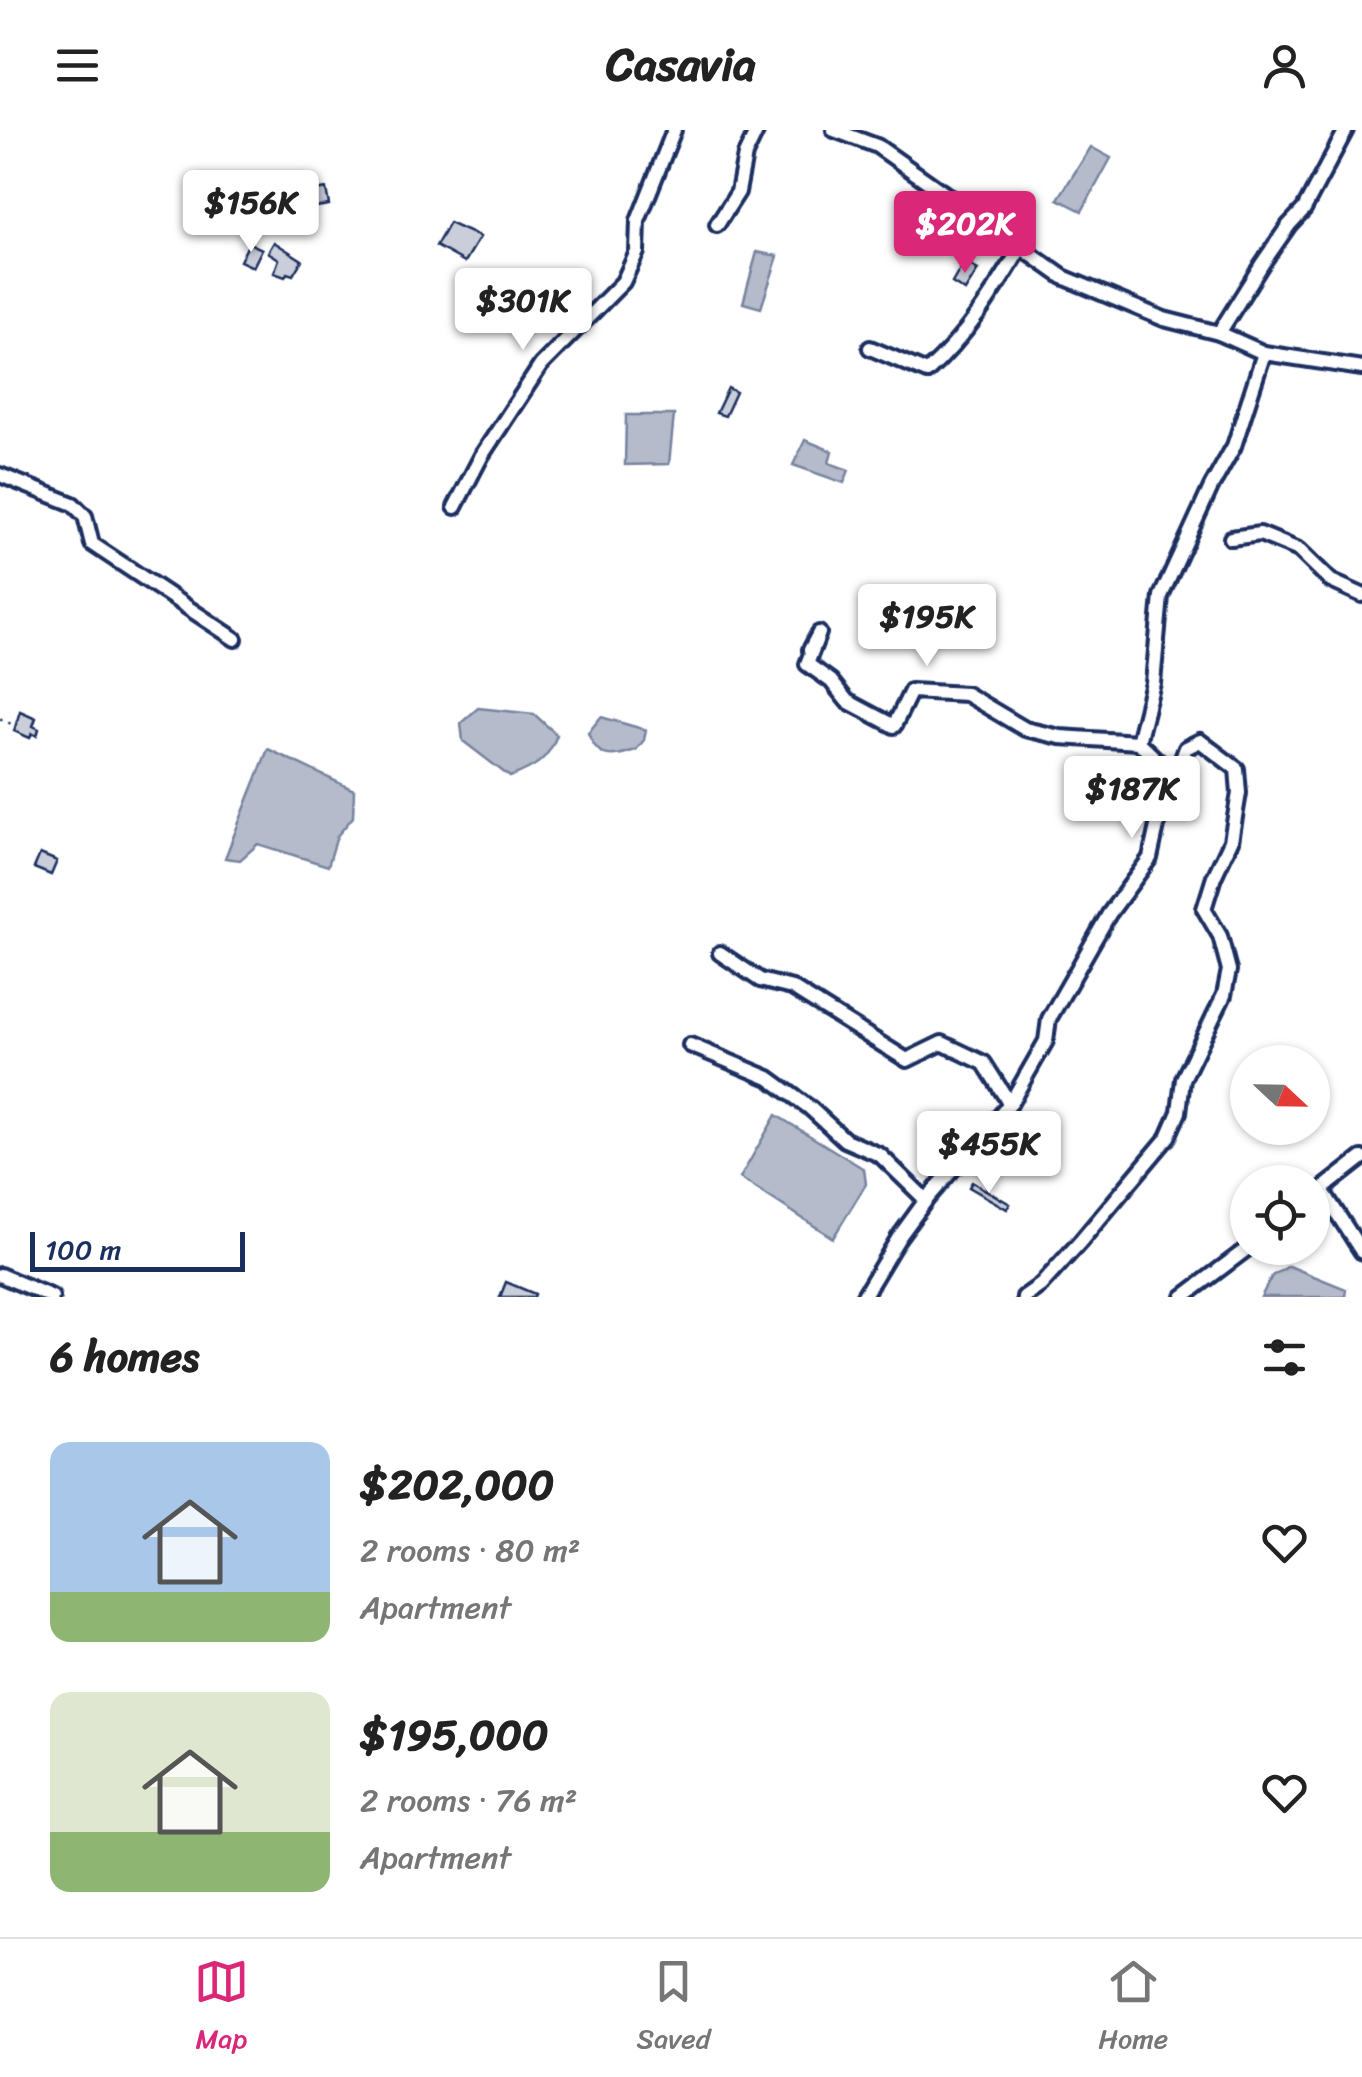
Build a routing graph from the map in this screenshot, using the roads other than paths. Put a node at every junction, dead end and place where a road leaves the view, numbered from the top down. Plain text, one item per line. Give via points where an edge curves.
1 (674, 130) edge
2 (757, 130) edge
3 (834, 130) edge
4 (1346, 130) edge
5 (717, 225) dead end
6 (1022, 246) junction
7 (1220, 334) junction
8 (870, 348) dead end
9 (1264, 353) junction
10 (1362, 368) edge
11 (0, 475) edge
12 (456, 507) dead end
13 (1231, 538) dead end
14 (1362, 595) edge
15 (235, 639) dead end
16 (810, 650) dead end
17 (1138, 742) junction
18 (1175, 777) junction
19 (720, 953) dead end
20 (690, 1045) dead end
21 (1010, 1104) junction
22 (1362, 1158) edge
23 (1330, 1184) edge
24 (926, 1200) junction
25 (1330, 1211) edge
26 (1362, 1252) edge
27 (1230, 1262) edge
28 (0, 1275) edge
29 (52, 1297) edge
30 (863, 1297) edge
31 (1024, 1297) edge
32 (1183, 1297) edge

1 - 12 street via 638,221 638,252 623,282 541,365
2 - 5 street via 738,192
3 - 6 street via 877,146
4 - 7 street via 1304,209
6 - 7 street via 1063,277 1164,319
6 - 8 street via 982,312 927,372
7 - 9 street
9 - 10 street
9 - 17 street via 1234,446 1162,596 1153,683
11 - 15 street via 73,504 95,546
13 - 14 street via 1260,534 1299,550 1331,582
16 - 17 street via 819,633 808,664 847,701 894,726 911,691 934,690 966,694 1025,729
17 - 18 street
18 - 21 street via 1164,794 1150,858 1049,1019 1046,1041
18 - 31 street via 1186,748 1200,741 1237,769 1231,841 1204,910 1229,970 1224,995 1184,1079 1168,1137
19 - 21 street via 760,980 792,988 907,1060 942,1042 984,1063
20 - 24 street via 768,1078 845,1140 880,1155
21 - 24 street
22 - 23 street
24 - 30 street
25 - 26 street
27 - 32 street
28 - 29 street

